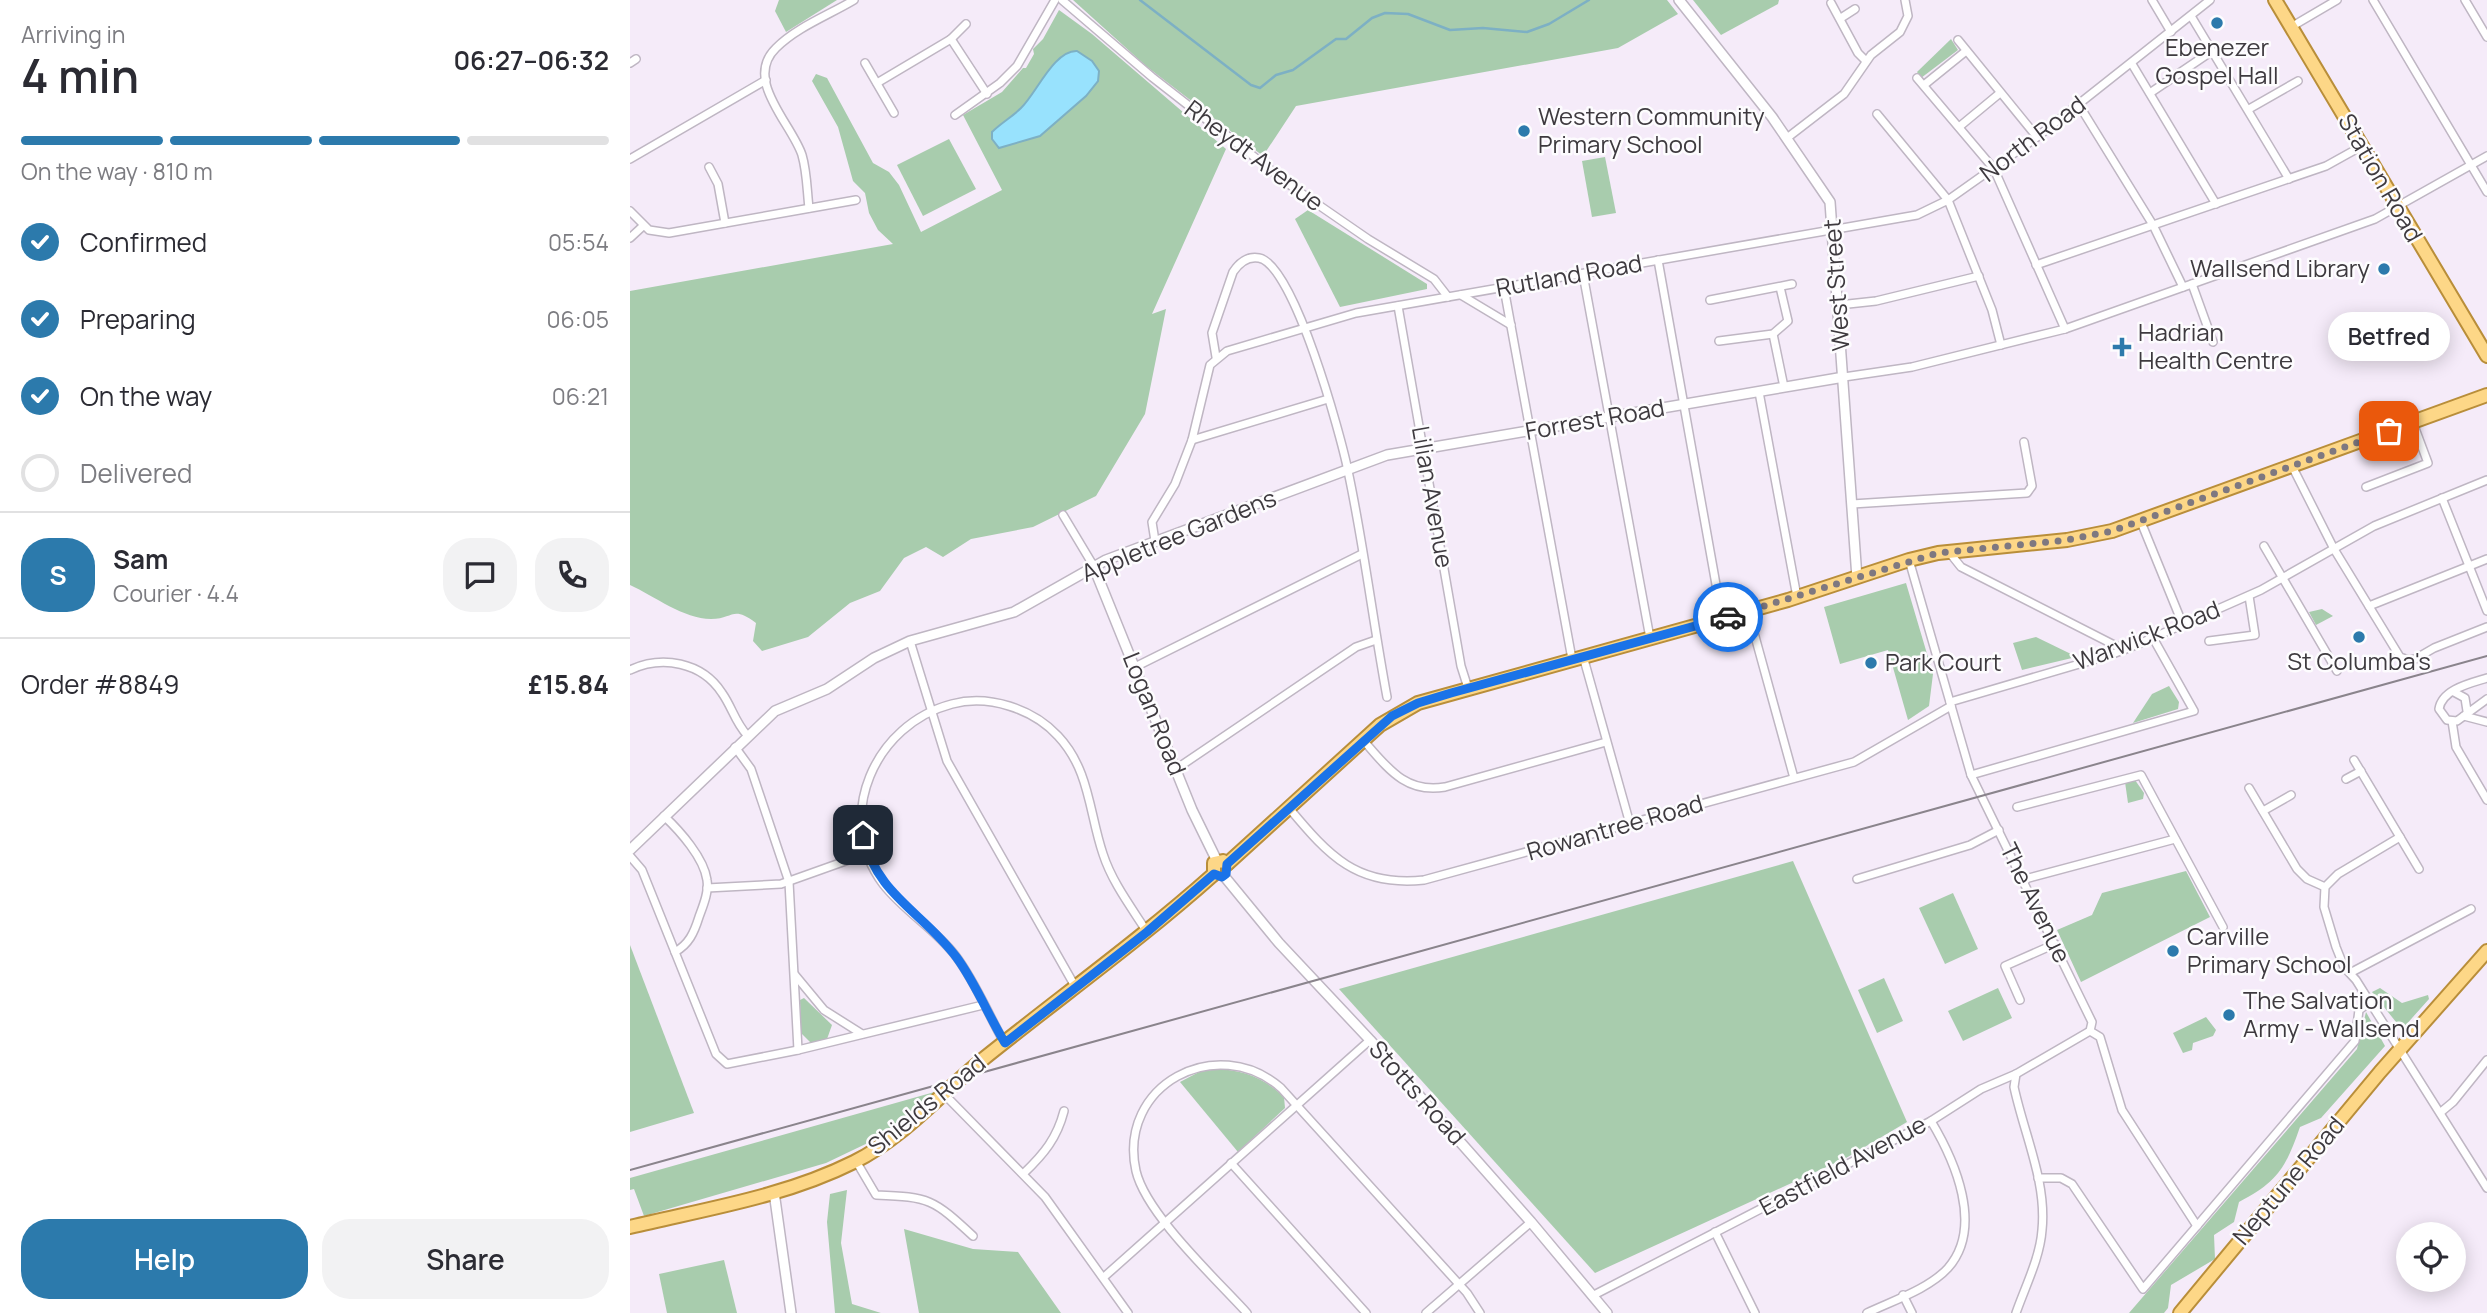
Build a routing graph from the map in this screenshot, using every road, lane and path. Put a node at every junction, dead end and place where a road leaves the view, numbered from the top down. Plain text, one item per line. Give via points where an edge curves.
1 (854, 0) edge
2 (1055, 0) edge
3 (1679, 0) edge
4 (1905, 0) edge
5 (2152, 0) edge
6 (2210, 0) edge
7 (2275, 0) edge
8 (2337, 0) edge
9 (2373, 0) edge
10 (2465, 0) edge
11 (1065, 2) edge
12 (1831, 3) dead end
13 (1855, 9) dead end
14 (2191, 16) junction
15 (1841, 18) junction
16 (966, 24) dead end
17 (2291, 27) junction
18 (2171, 32) junction
19 (2487, 37) edge
20 (951, 39) junction
21 (1958, 40) dead end
22 (1966, 51) junction
23 (2211, 51) junction
24 (1866, 61) junction
25 (865, 63) dead end
26 (2132, 64) junction
27 (1917, 79) dead end
28 (2297, 79) dead end
29 (766, 80) junction
30 (877, 83) junction
31 (1924, 85) junction
32 (987, 93) junction
33 (2000, 93) junction
34 (2150, 93) junction
35 (2079, 105) junction
36 (2249, 110) junction
37 (894, 113) dead end
38 (1877, 114) dead end
39 (955, 115) dead end
40 (1959, 127) junction
41 (2037, 137) junction
42 (1787, 138) junction
43 (2362, 146) junction
44 (2487, 156) edge
45 (630, 159) edge
46 (2471, 165) junction
47 (709, 167) dead end
48 (1994, 169) junction
49 (2289, 179) junction
50 (2487, 192) edge
51 (856, 200) dead end
52 (1948, 200) junction
53 (2216, 204) junction
54 (809, 208) junction
55 (2398, 208) junction
56 (630, 211) edge
57 (725, 223) junction
58 (2153, 225) junction
59 (643, 226) junction
60 (1834, 229) junction
61 (630, 238) edge
62 (1658, 260) junction
63 (2036, 265) junction
64 (1583, 274) junction
65 (1979, 276) junction
66 (1792, 284) dead end
67 (2192, 284) junction
68 (1780, 287) junction
69 (2183, 287) junction
70 (1504, 288) junction
71 (1461, 295) junction
72 (1448, 297) junction
73 (1710, 300) dead end
74 (1839, 305) junction
75 (1398, 306) junction
76 (1511, 325) junction
77 (1305, 328) junction
78 (2065, 329) junction
79 (1773, 334) junction
80 (1719, 341) dead end
81 (2213, 342) dead end
82 (2001, 345) junction
83 (2487, 356) edge
84 (1216, 357) junction
85 (1844, 376) junction
86 (1784, 387) junction
87 (1759, 392) junction
88 (2487, 395) edge
89 (1328, 398) junction
90 (1684, 405) junction
91 (1609, 418) junction
92 (2413, 423) junction
93 (1530, 431) junction
94 (1192, 440) junction
95 (2024, 443) dead end
96 (1423, 448) junction
97 (2292, 466) junction
98 (1348, 470) junction
99 (2487, 480) edge
100 (2366, 487) dead end
101 (2442, 498) junction
102 (1852, 504) junction
103 (1063, 515) dead end
104 (2141, 522) junction
105 (1155, 541) junction
106 (2264, 546) dead end
107 (2334, 549) junction
108 (1949, 552) junction
109 (1362, 554) junction
110 (2487, 559) edge
111 (1909, 560) junction
112 (1093, 565) junction
113 (2469, 566) junction
114 (1857, 578) junction
115 (2282, 579) junction
116 (2249, 596) junction
117 (1797, 597) junction
118 (2369, 606) junction
119 (1748, 611) junction
120 (2487, 611) edge
121 (1722, 618) junction
122 (2183, 625) junction
123 (2487, 628) edge
124 (1650, 638) junction
125 (2152, 638) junction
126 (1376, 639) junction
127 (910, 641) junction
128 (2209, 641) dead end
129 (2124, 650) junction
130 (1578, 658) junction
131 (1135, 667) junction
132 (630, 670) edge
133 (2337, 671) dead end
134 (2487, 678) edge
135 (1468, 688) junction
136 (2453, 692) junction
137 (1387, 697) dead end
138 (2487, 699) edge
139 (1951, 704) junction
140 (929, 712) junction
141 (2466, 714) junction
142 (2452, 721) junction
143 (2487, 722) edge
144 (747, 735) junction
145 (1363, 740) junction
146 (1606, 742) junction
147 (735, 747) junction
148 (2354, 760) dead end
149 (1176, 769) junction
150 (2361, 771) junction
151 (1971, 775) junction
152 (1794, 778) junction
153 (2346, 779) dead end
154 (2249, 788) dead end
155 (2291, 795) dead end
156 (2487, 800) edge
157 (2017, 807) dead end
158 (1289, 808) junction
159 (2263, 811) junction
160 (664, 816) junction
161 (1630, 824) junction
162 (1999, 830) junction
163 (2400, 837) junction
164 (2175, 839) junction
165 (633, 843) edge
166 (867, 853) junction
167 (630, 856) edge
168 (1220, 869) junction
169 (2419, 869) dead end
170 (1857, 879) dead end
171 (2025, 879) junction
172 (789, 882) junction
173 (2325, 887) junction
174 (708, 888) junction
175 (2471, 909) dead end
176 (2222, 927) dead end
177 (1147, 932) junction
178 (2055, 944) junction
179 (2487, 951) edge
180 (675, 952) junction
181 (2350, 973) junction
182 (794, 975) junction
183 (1076, 988) junction
184 (2020, 1000) dead end
185 (2370, 1002) junction
186 (984, 1005) junction
187 (2090, 1031) junction
188 (862, 1034) junction
189 (1370, 1040) junction
190 (1005, 1043) junction
191 (798, 1050) junction
192 (2400, 1050) junction
193 (2487, 1060) edge
194 (2016, 1073) junction
195 (944, 1094) junction
196 (1296, 1104) junction
197 (1064, 1111) dead end
198 (2441, 1112) junction
199 (1931, 1121) junction
200 (856, 1161) junction
201 (1231, 1163) junction
202 (1024, 1173) junction
203 (2038, 1178) junction
204 (2487, 1188) edge
205 (774, 1192) junction
206 (1165, 1221) junction
207 (1531, 1222) junction
208 (2197, 1226) junction
209 (630, 1227) edge
210 (1715, 1232) junction
211 (973, 1236) dead end
212 (1104, 1277) junction
213 (1459, 1284) junction
214 (1592, 1296) junction
215 (1903, 1296) junction
216 (791, 1313) edge
217 (1128, 1313) edge
218 (1247, 1313) edge
219 (1366, 1313) edge
220 (1426, 1313) edge
221 (1480, 1313) edge
222 (1607, 1313) edge
223 (1755, 1313) edge
224 (1867, 1313) edge
225 (1912, 1313) edge
226 (2016, 1313) edge
227 (2180, 1313) edge

1 - 29 street via 777,47 767,61
2 - 32 street via 1017,66
3 - 42 street, West Street
4 - 24 street via 1905,27
5 - 18 street
6 - 14 street, North Road
7 - 17 main road, Station Road
8 - 17 street
9 - 46 street
10 - 19 street
11 - 72 street, Rheydt Avenue via 1294,188 1433,279
12 - 15 street
13 - 15 street
14 - 18 street, North Road
14 - 23 street
15 - 24 street
16 - 20 street
17 - 43 main road, Station Road
18 - 26 street, North Road
20 - 30 street
20 - 32 street
21 - 22 street
22 - 31 street
22 - 33 street
23 - 34 street
23 - 36 street
24 - 42 street via 1844,93
25 - 30 street
26 - 34 street
26 - 35 street, North Road
27 - 31 street
28 - 36 street
29 - 45 street
29 - 54 street via 773,104 801,153
30 - 37 street
31 - 40 street
32 - 39 street
33 - 40 street
33 - 41 street
34 - 53 street
35 - 41 street, North Road
35 - 58 street
36 - 49 street
38 - 52 street
40 - 48 street
41 - 48 street, North Road
42 - 60 street, West Street via 1826,195
43 - 49 street via 2333,163
43 - 55 main road, Station Road
44 - 46 street
46 - 50 street
46 - 55 street
47 - 57 street via 718,184
48 - 52 street, North Road
48 - 63 street
49 - 53 street
51 - 54 street
52 - 60 street, North Road via 1900,220
52 - 65 street
53 - 58 street
54 - 57 street
55 - 67 street
55 - 83 main road, Station Road
56 - 59 street
57 - 59 street via 669,233
58 - 63 street
58 - 69 street
59 - 61 street
60 - 62 street, Rutland Road
60 - 74 street, West Street
62 - 64 street, Rutland Road
62 - 90 street
63 - 78 street
64 - 70 street, Rutland Road
64 - 91 street
65 - 74 street via 1876,301
65 - 82 street
66 - 68 street
67 - 69 street
67 - 81 street
68 - 73 street
68 - 79 street via 1788,321
69 - 78 street
70 - 71 street, Rutland Road
70 - 76 street
71 - 72 street, Rutland Road
71 - 76 street
72 - 75 street, Rutland Road
74 - 85 street, West Street
75 - 77 street, Rutland Road
75 - 96 street, Lilian Avenue
76 - 93 street
77 - 84 street, Rutland Road
77 - 84 street via 1273,267 1261,259 1246,260 1233,272 1214,327
77 - 89 street
78 - 82 street
79 - 80 street
79 - 86 street
82 - 85 street via 1912,367
84 - 94 street via 1208,371
85 - 86 street, Forrest Road
85 - 102 street, West Street
86 - 87 street, Forrest Road
87 - 90 street, Forrest Road
87 - 117 street
88 - 92 main road, Shields Road
89 - 94 street
89 - 98 street
90 - 91 street, Forrest Road
90 - 121 street
91 - 93 street, Forrest Road
91 - 124 street
92 - 97 main road, Shields Road
92 - 100 street via 2428,463
93 - 96 street, Forrest Road
93 - 130 street
94 - 105 street via 1175,484 1153,518
95 - 102 street via 2032,486 2027,494
96 - 98 street, Forrest Road
96 - 135 street, Lilian Avenue
97 - 104 main road, Shields Road
97 - 107 street
98 - 105 street, Appletree Gardens
98 - 109 street
99 - 101 street, Warwick Road
101 - 107 street, Warwick Road via 2374,526
101 - 113 street
102 - 114 street, West Street
103 - 112 street
104 - 108 main road, Shields Road via 2082,538
104 - 122 street
105 - 112 street, Appletree Gardens
106 - 115 street
107 - 115 street, Warwick Road
107 - 118 street
108 - 111 main road, Shields Road
108 - 129 street via 1961,568
109 - 126 street
109 - 131 street
110 - 113 street
111 - 114 main road, Shields Road
111 - 139 street, The Avenue
112 - 127 street, Appletree Gardens via 1014,612
112 - 131 street, Logan Road
113 - 118 street
113 - 120 street
114 - 117 main road, Shields Road
115 - 116 street, Warwick Road
115 - 133 street
116 - 122 street, Warwick Road
116 - 128 street via 2255,635
117 - 119 main road, Shields Road
118 - 123 street via 2404,659 2415,659
119 - 121 main road, Shields Road
119 - 152 street
121 - 124 main road, Shields Road
122 - 125 street, Warwick Road
124 - 130 main road, Shields Road
125 - 129 street, Warwick Road
125 - 151 street via 2194,711
126 - 137 street
126 - 149 street via 1356,647
127 - 140 street
127 - 144 street, Appletree Gardens via 827,689 775,711
129 - 139 street, Warwick Road
130 - 135 main road, Shields Road
130 - 146 street
131 - 149 street, Logan Road
132 - 144 street via 666,662 695,668 718,687
134 - 136 street
135 - 145 main road, Shields Road via 1406,708
136 - 141 street via 2465,698
136 - 142 street via 2444,696 2439,709
138 - 141 street
139 - 151 street, The Avenue
139 - 152 street, Rowantree Road via 1861,759
140 - 166 street via 893,737 872,770 862,809
140 - 177 street via 960,702 989,702 1026,713 1059,737 1084,778 1108,868
140 - 183 street via 953,774
141 - 142 street
141 - 143 street
142 - 156 street via 2456,747
144 - 147 street, Appletree Gardens
145 - 146 street via 1399,779 1428,789
145 - 158 main road, Shields Road
146 - 161 street
147 - 160 street, Appletree Gardens
147 - 172 street via 751,769
148 - 150 street
149 - 168 street, Logan Road
150 - 153 street
150 - 163 street
151 - 162 street, The Avenue
152 - 161 street, Rowantree Road
154 - 159 street
155 - 159 street
157 - 164 street via 2141,775
158 - 161 street, Rowantree Road via 1342,863 1392,881 1441,877
158 - 168 main road, Shields Road
159 - 173 street via 2301,874
160 - 165 street, Appletree Gardens
160 - 174 street via 703,868
162 - 170 street via 1970,845
162 - 171 street, The Avenue
163 - 169 street
163 - 173 street via 2344,870
164 - 171 street
164 - 176 street
166 - 172 street
166 - 186 street via 883,883 956,956
167 - 180 street via 642,870
168 - 177 main road, Shields Road
168 - 189 street, Stotts Road via 1279,943
171 - 178 street, The Avenue
172 - 174 street
172 - 182 street
173 - 181 street via 2326,915 2341,961
174 - 180 street via 692,937
175 - 181 street
177 - 183 main road, Shields Road
178 - 184 street via 2005,966
178 - 187 street, The Avenue via 2092,1022
179 - 192 main road, Neptune Road
180 - 191 street via 723,1062 732,1065
181 - 185 street
182 - 188 street via 824,1010
182 - 191 street
183 - 190 main road, Shields Road
185 - 192 street
185 - 208 street via 2359,1010 2355,1041
186 - 188 street
186 - 190 street
187 - 194 street, Eastfield Avenue
187 - 208 street, The Avenue via 2100,1037 2122,1110
188 - 191 street
189 - 196 street
189 - 207 street, Stotts Road
190 - 195 main road, Shields Road
192 - 198 street
192 - 227 main road, Neptune Road
193 - 198 street
194 - 199 street, Eastfield Avenue via 1980,1089
194 - 203 street via 2016,1097
195 - 200 main road, Shields Road via 896,1136
195 - 202 street
196 - 201 street
196 - 206 street via 1272,1080 1241,1066 1206,1065 1167,1082 1143,1111 1134,1147 1140,1184
196 - 213 street
197 - 202 street via 1048,1149
198 - 204 street
199 - 210 street, Eastfield Avenue
199 - 215 street via 1958,1180 1964,1236 1947,1269
200 - 205 main road, Shields Road
200 - 211 street via 876,1195 922,1197 939,1204
201 - 206 street
201 - 219 street
202 - 212 street
203 - 208 street via 2061,1178 2072,1184 2143,1289
203 - 226 street via 2042,1231
205 - 209 main road, Shields Road
205 - 216 street
206 - 212 street
206 - 218 street
207 - 213 street
207 - 214 street, Stotts Road
210 - 214 street, Eastfield Avenue
210 - 223 street
212 - 217 street
213 - 220 street
213 - 221 street
214 - 222 street, Stotts Road
215 - 224 street
215 - 225 street

